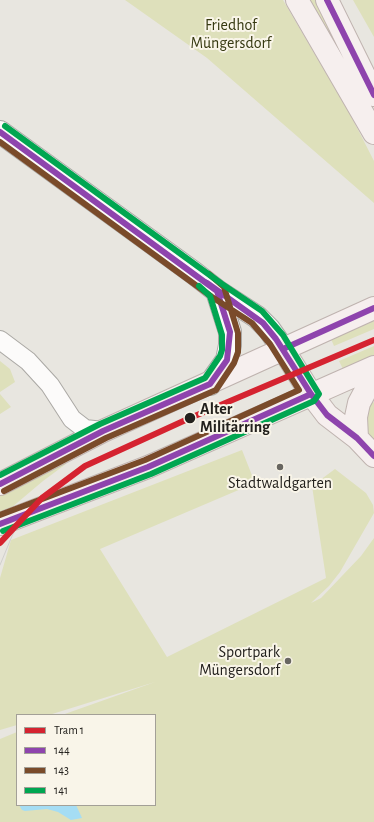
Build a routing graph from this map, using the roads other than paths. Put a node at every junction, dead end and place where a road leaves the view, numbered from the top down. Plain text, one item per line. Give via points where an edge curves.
1 (297, 0) edge
2 (327, 0) edge
3 (374, 95) edge
4 (0, 132) edge
5 (374, 133) edge
6 (217, 291) junction
7 (374, 308) edge
8 (0, 340) edge
9 (283, 349) junction
10 (374, 367) edge
11 (374, 381) edge
12 (210, 384) junction
13 (311, 394) junction
14 (103, 431) junction
15 (357, 438) junction
16 (374, 456) edge
17 (0, 484) edge
18 (0, 524) edge

1 - 5 main road
2 - 3 main road
4 - 6 street
6 - 9 street via 257,317
6 - 12 street via 230,332 230,346 227,360
7 - 9 main road
8 - 14 street via 28,361 50,385 72,419 86,429
9 - 12 main road
9 - 13 main road
10 - 13 main road
11 - 15 main road via 359,403 356,417
12 - 14 main road
13 - 15 main road via 327,415
13 - 18 main road via 148,467
14 - 17 main road
15 - 16 main road

